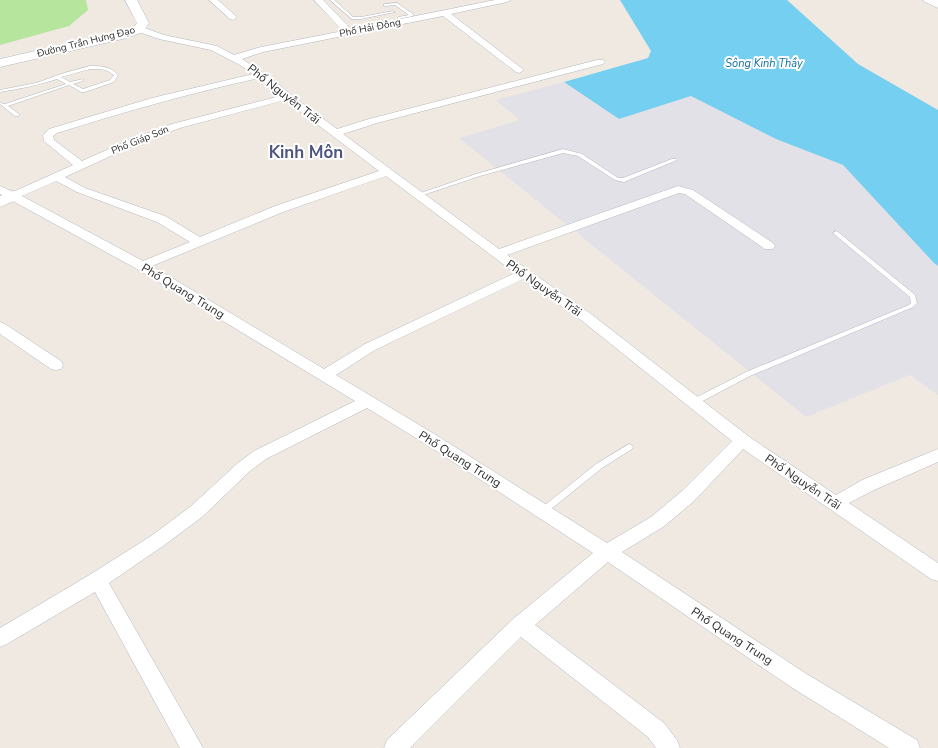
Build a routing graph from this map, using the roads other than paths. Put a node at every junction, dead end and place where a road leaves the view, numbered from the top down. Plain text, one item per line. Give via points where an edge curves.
1 (134, 0) edge
2 (213, 0) edge
3 (318, 0) edge
4 (332, 0) edge
5 (380, 0) edge
6 (507, 0) edge
7 (929, 0) edge
8 (492, 1) edge
9 (385, 5) junction
10 (938, 5) edge
11 (393, 12) junction
12 (445, 12) junction
13 (234, 18) dead end
14 (401, 20) junction
15 (139, 29) junction
16 (349, 32) junction
17 (234, 58) junction
18 (600, 62) dead end
19 (0, 63) edge
20 (519, 70) dead end
21 (261, 75) junction
22 (57, 77) junction
23 (81, 80) dead end
24 (68, 84) junction
25 (0, 91) edge
26 (287, 98) junction
27 (2, 104) edge
28 (17, 115) dead end
29 (335, 133) junction
30 (674, 160) dead end
31 (80, 165) junction
32 (387, 172) junction
33 (55, 176) junction
34 (418, 195) junction
35 (4, 196) edge
36 (836, 234) dead end
37 (199, 242) junction
38 (769, 246) dead end
39 (497, 254) junction
40 (142, 266) junction
41 (524, 273) junction
42 (0, 327) edge
43 (56, 365) dead end
44 (324, 376) junction
45 (366, 402) junction
46 (694, 402) junction
47 (742, 440) junction
48 (629, 447) dead end
49 (938, 455) edge
50 (835, 503) junction
51 (543, 512) junction
52 (607, 552) junction
53 (938, 573) edge
54 (98, 580) junction
55 (520, 625) junction
56 (0, 638) edge
57 (192, 748) edge
58 (395, 748) edge
59 (669, 748) edge
60 (908, 748) edge

1 - 15 street, Đường Trần Hưng Đạo via 143,23
2 - 13 street
3 - 16 street
4 - 11 lane via 348,16 355,18
5 - 9 lane
6 - 8 street, Phố Hải Đông
7 - 10 street
8 - 12 street, Phố Hải Đông
9 - 11 lane
9 - 14 lane via 396,4 412,15
11 - 14 lane
12 - 14 street, Phố Hải Đông
12 - 20 street
14 - 16 street, Phố Hải Đông
15 - 17 street, Phố Nguyễn Trãi via 162,37 214,48
15 - 19 street, Đường Trần Hưng Đạo via 123,35
16 - 17 street, Phố Hải Đông
17 - 21 street, Phố Nguyễn Trãi
18 - 29 street
21 - 26 street, Phố Nguyễn Trãi
21 - 31 street via 203,87 53,131 48,135 49,141
22 - 24 lane
22 - 24 lane via 86,68 109,70 116,75 112,81 85,90
22 - 25 lane
23 - 24 lane
24 - 27 lane
26 - 29 street, Phố Nguyễn Trãi
26 - 31 street, Phố Giáp Sơn via 176,126
27 - 28 lane
29 - 32 street, Phố Nguyễn Trãi
30 - 34 lane via 624,180 617,179 580,155 563,151
31 - 33 street, Phố Giáp Sơn
32 - 34 street, Phố Nguyễn Trãi
32 - 37 street via 279,209
33 - 35 street, Phố Giáp Sơn
33 - 37 street via 80,190 161,219
34 - 39 street, Phố Nguyễn Trãi
35 - 40 street, Phố Quang Trung
36 - 46 lane via 913,296 914,303 748,374
37 - 40 street
38 - 39 street via 689,192 678,189
39 - 41 street, Phố Nguyễn Trãi
40 - 44 street, Phố Quang Trung
41 - 44 street via 370,347
41 - 46 street, Phố Nguyễn Trãi via 586,317
42 - 43 street
44 - 45 street, Phố Quang Trung
45 - 51 street, Phố Quang Trung via 430,439
45 - 54 street via 260,455 178,526
46 - 47 street, Phố Nguyễn Trãi
47 - 50 street, Phố Nguyễn Trãi
47 - 52 street via 688,496 657,522
48 - 51 lane via 598,466
49 - 50 street via 868,485
50 - 53 street, Phố Nguyễn Trãi
51 - 52 street, Phố Quang Trung
52 - 55 street
52 - 60 street, Phố Quang Trung via 798,680
54 - 56 street
54 - 57 street
55 - 58 street
55 - 59 street via 656,730

